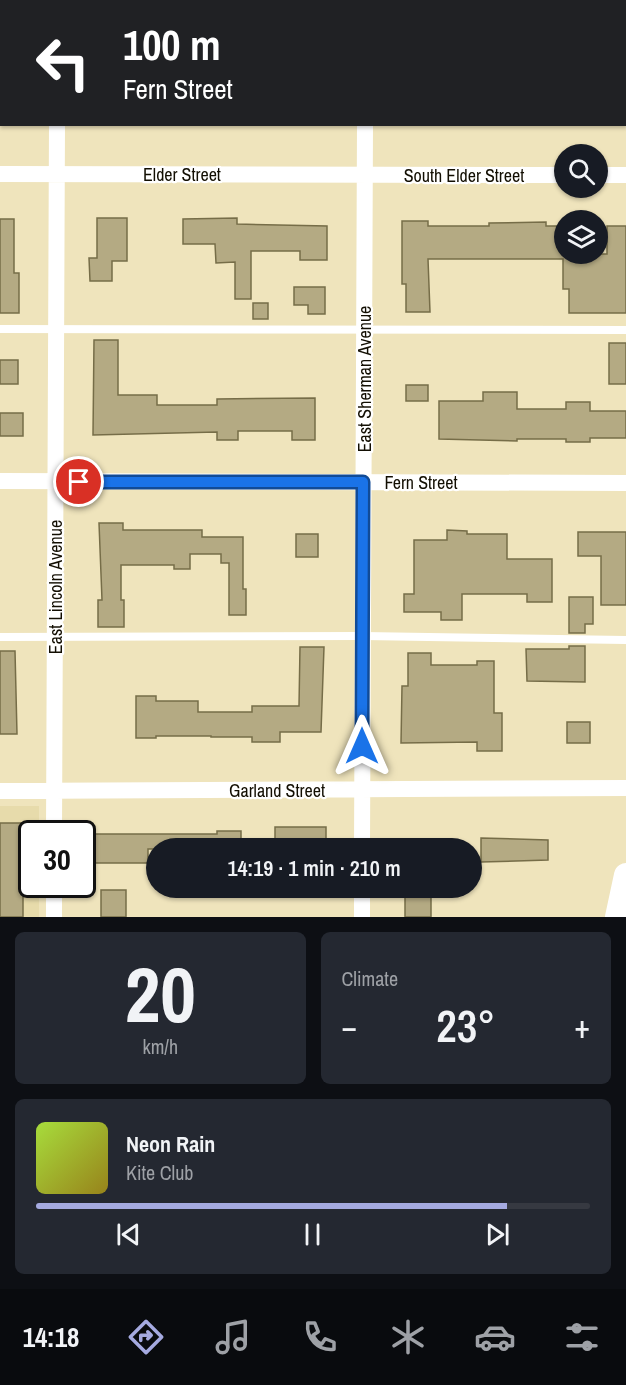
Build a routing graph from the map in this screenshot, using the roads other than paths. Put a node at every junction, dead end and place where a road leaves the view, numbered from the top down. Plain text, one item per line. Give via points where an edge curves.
1 (57, 126) edge
2 (365, 126) edge
3 (0, 174) edge
4 (56, 174) junction
5 (365, 174) junction
6 (554, 175) edge
7 (608, 175) edge
8 (626, 175) edge
9 (56, 328) junction
10 (0, 329) edge
11 (364, 330) junction
12 (626, 330) edge
13 (0, 481) edge
14 (55, 482) junction
15 (363, 482) junction
16 (626, 483) edge
17 (363, 636) junction
18 (0, 637) edge
19 (54, 637) junction
20 (626, 640) edge
21 (626, 788) edge
22 (362, 789) junction
23 (0, 791) edge
24 (54, 791) junction
25 (54, 820) edge
26 (362, 838) edge
27 (626, 875) edge
28 (54, 898) edge
29 (362, 898) edge
30 (54, 917) edge
31 (362, 917) edge
32 (617, 917) edge

1 - 4 street, East Lincoln Avenue
2 - 5 street, East Sherman Avenue
3 - 4 street, Elder Street
4 - 5 street, Elder Street
4 - 9 street, East Lincoln Avenue
5 - 6 street, South Elder Street
5 - 11 street, East Sherman Avenue
7 - 8 street
9 - 10 lane
9 - 11 lane
9 - 14 street, East Lincoln Avenue
11 - 12 lane
11 - 15 street, East Sherman Avenue
13 - 14 street, Fern Street
14 - 15 street, Fern Street
14 - 19 street, East Lincoln Avenue
15 - 16 street, Fern Street
15 - 17 street, East Sherman Avenue
17 - 19 lane
17 - 20 lane
17 - 22 street, East Sherman Avenue
18 - 19 lane
19 - 24 street, East Lincoln Avenue
21 - 22 street, Garland Street
22 - 24 street, Garland Street
22 - 26 street, East Sherman Avenue
23 - 24 street, Garland Street
24 - 25 street, East Lincoln Avenue
27 - 32 street
28 - 30 street
29 - 31 street

